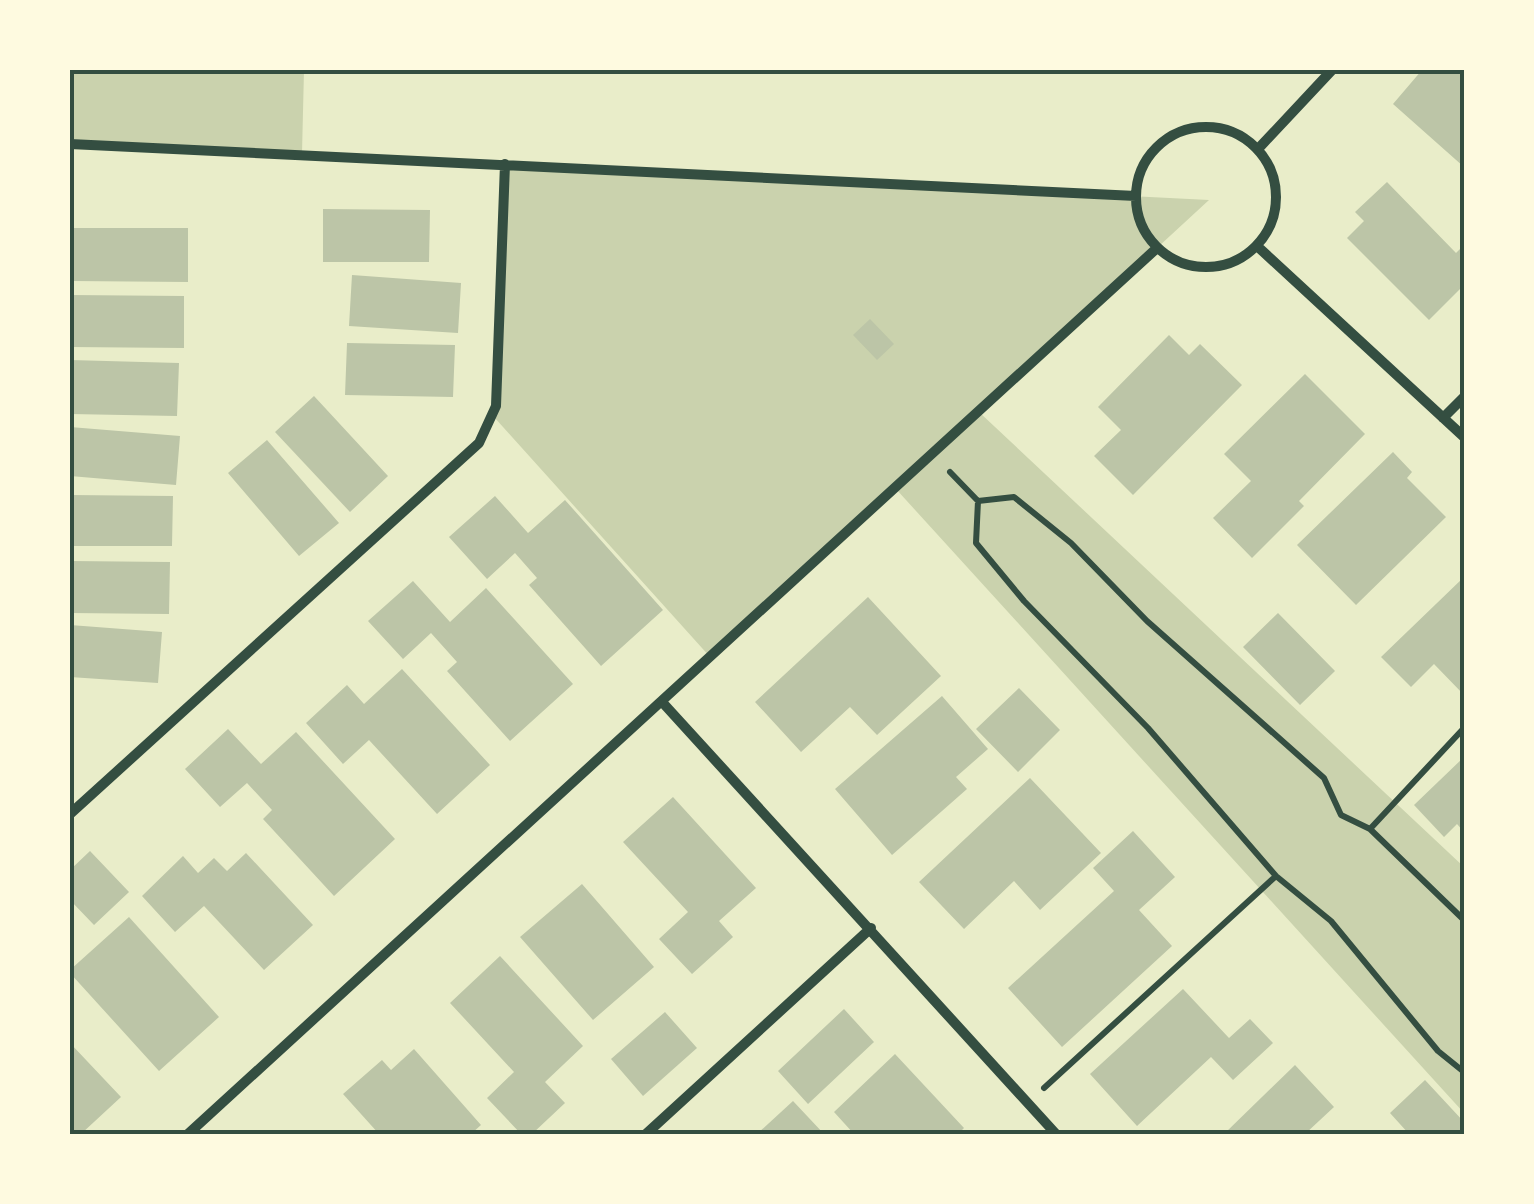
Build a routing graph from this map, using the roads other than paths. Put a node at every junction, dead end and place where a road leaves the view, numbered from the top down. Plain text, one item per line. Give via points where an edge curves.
1 (1332, 70) edge
2 (70, 144) edge
3 (1258, 149) junction
4 (505, 164) junction
5 (1136, 196) junction
6 (1257, 246) junction
7 (1157, 248) junction
8 (1464, 397) edge
9 (1443, 418) junction
10 (1464, 437) edge
11 (663, 703) junction
12 (70, 813) edge
13 (871, 928) junction
14 (188, 1134) edge
15 (646, 1134) edge
16 (1056, 1134) edge

1 - 3 street
2 - 4 street
3 - 5 street via 1216,127 1170,136 1140,173
3 - 6 street via 1276,187 1276,209
4 - 5 street
4 - 12 street via 496,406 479,443
5 - 7 street via 1138,216
6 - 7 street via 1240,259 1196,267
6 - 9 street
7 - 11 street
8 - 9 street
9 - 10 street
11 - 13 street
11 - 14 street
13 - 15 street
13 - 16 street

